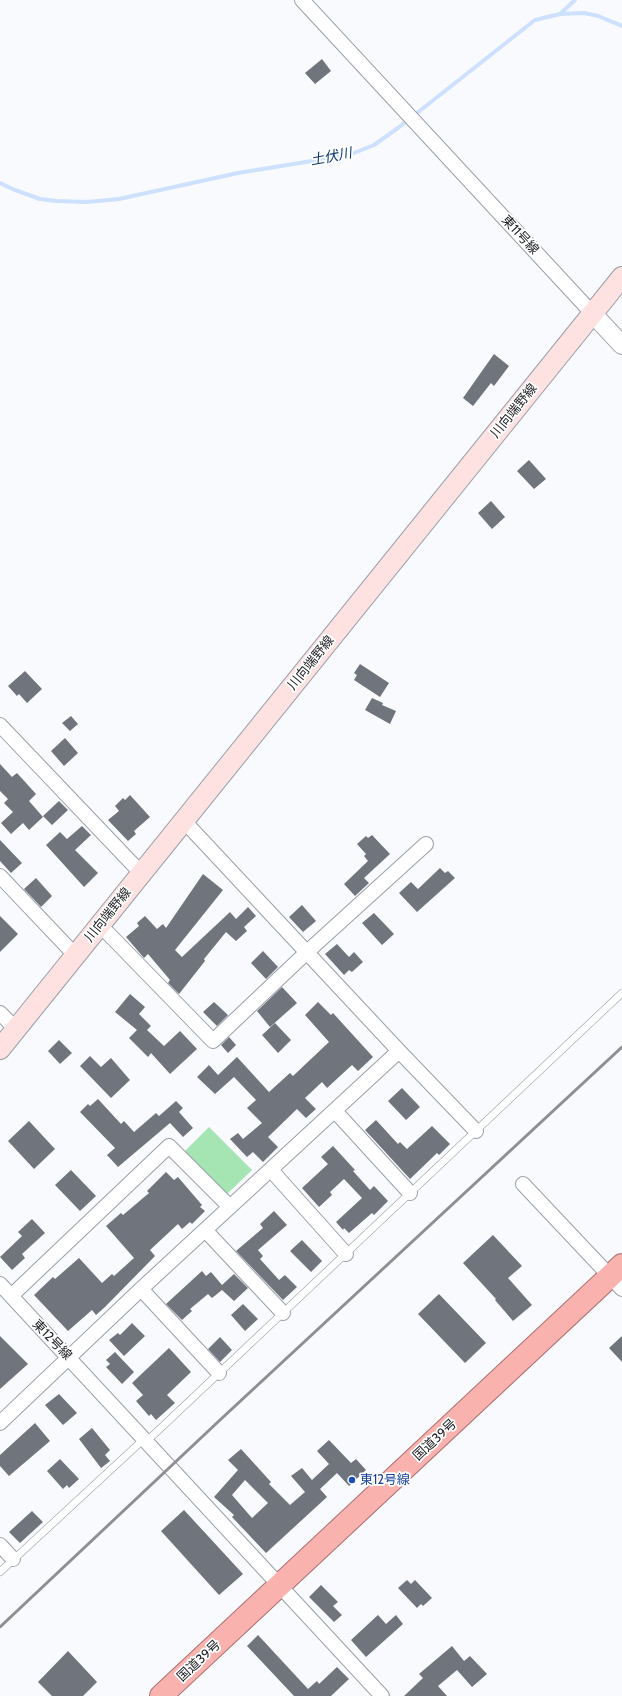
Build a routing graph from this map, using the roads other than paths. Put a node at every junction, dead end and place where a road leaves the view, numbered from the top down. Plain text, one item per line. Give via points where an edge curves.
1 (302, 0) edge
2 (622, 277) edge
3 (593, 314) junction
4 (622, 345) edge
5 (0, 725) edge
6 (184, 821) junction
7 (426, 844) dead end
8 (142, 874) junction
9 (0, 876) edge
10 (100, 925) junction
11 (307, 952) junction
12 (75, 955) junction
13 (622, 993) edge
14 (0, 1013) edge
15 (16, 1029) junction
16 (0, 1049) edge
17 (399, 1051) junction
18 (335, 1111) junction
19 (476, 1130) junction
20 (271, 1170) junction
21 (523, 1184) dead end
22 (410, 1192) junction
23 (230, 1207) junction
24 (205, 1230) junction
25 (346, 1254) junction
26 (618, 1276) edge
27 (141, 1289) junction
28 (4, 1292) edge
29 (283, 1313) junction
30 (70, 1358) junction
31 (219, 1373) junction
32 (0, 1423) edge
33 (146, 1440) junction
34 (0, 1545) edge
35 (13, 1559) junction
36 (0, 1572) edge
37 (280, 1586) junction
38 (161, 1696) edge
39 (382, 1696) edge

1 - 3 street, 東11号線
2 - 3 main road, 川向端野線
3 - 4 street, 東11号線
3 - 6 main road, 川向端野線
5 - 8 street
6 - 8 main road, 川向端野線
6 - 11 street
7 - 11 street
8 - 10 main road, 川向端野線
9 - 12 street
10 - 11 street via 213,1041
10 - 12 main road, 川向端野線
11 - 17 street
12 - 15 main road, 川向端野線
13 - 19 lane
14 - 15 street
15 - 16 main road, 川向端野線
17 - 18 street
17 - 19 street
18 - 20 street
18 - 22 street
19 - 22 lane
20 - 23 street
20 - 25 street
21 - 26 street
22 - 25 lane
23 - 24 street
23 - 28 street via 169,1146
24 - 27 street
24 - 29 street
25 - 29 lane
26 - 37 highway, 国道39号
27 - 30 street
27 - 31 street
28 - 30 street, 東12号線
29 - 31 lane
30 - 32 street
30 - 33 street, 東12号線
31 - 33 lane
33 - 35 lane
33 - 37 street, 東12号線
34 - 35 street
35 - 36 lane
37 - 38 highway, 国道39号
37 - 39 street, 東12号線

